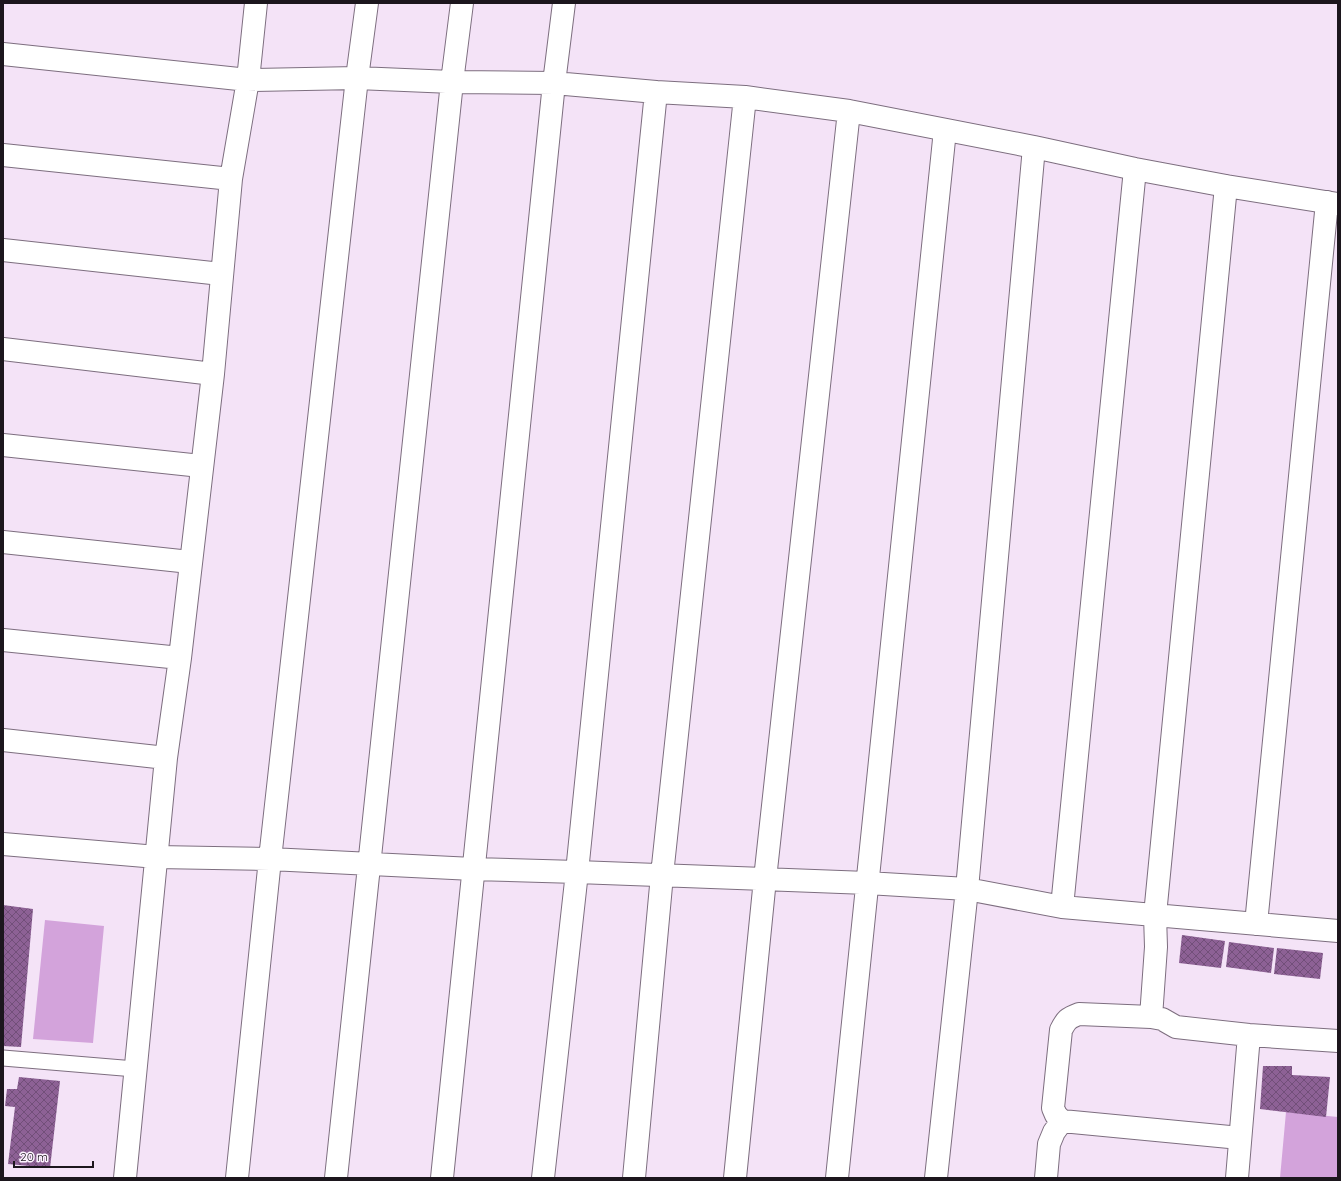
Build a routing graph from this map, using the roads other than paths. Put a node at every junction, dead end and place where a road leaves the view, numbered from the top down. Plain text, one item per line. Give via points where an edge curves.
1 (256, 3) edge
2 (367, 3) edge
3 (462, 3) edge
4 (564, 3) edge
5 (3, 54) edge
6 (357, 78) junction
7 (248, 80) junction
8 (452, 82) junction
9 (554, 83) junction
10 (656, 92) junction
11 (745, 97) junction
12 (849, 111) junction
13 (945, 130) junction
14 (1034, 147) junction
15 (3, 155) edge
16 (1136, 169) junction
17 (231, 179) junction
18 (1226, 186) junction
19 (1332, 203) edge
20 (3, 250) edge
21 (222, 274) junction
22 (3, 349) edge
23 (213, 374) junction
24 (3, 445) edge
25 (201, 466) junction
26 (3, 542) edge
27 (190, 562) junction
28 (3, 640) edge
29 (180, 658) junction
30 (3, 740) edge
31 (166, 758) junction
32 (3, 844) edge
33 (157, 857) junction
34 (270, 859) junction
35 (369, 864) junction
36 (473, 869) junction
37 (577, 872) junction
38 (662, 875) junction
39 (765, 879) junction
40 (867, 883) junction
41 (967, 889) junction
42 (1062, 907) junction
43 (1156, 915) junction
44 (1256, 924) junction
45 (1338, 931) edge
46 (1151, 1017) junction
47 (1249, 1035) junction
48 (1338, 1041) edge
49 (3, 1058) edge
50 (135, 1069) junction
51 (1062, 1121) junction
52 (1240, 1138) junction
53 (125, 1178) edge
54 (237, 1178) edge
55 (336, 1178) edge
56 (442, 1178) edge
57 (543, 1178) edge
58 (634, 1178) edge
59 (735, 1178) edge
60 (837, 1178) edge
61 (936, 1178) edge
62 (1046, 1178) edge
63 (1237, 1178) edge

1 - 7 street
2 - 6 street
3 - 8 street
4 - 9 street
5 - 7 street
6 - 7 street
6 - 8 street
6 - 34 street
7 - 17 street
8 - 9 street
8 - 35 street
9 - 10 street
9 - 36 street
10 - 11 street
10 - 37 street
11 - 12 street
11 - 38 street
12 - 13 street
12 - 39 street
13 - 14 street
13 - 40 street
14 - 16 street
14 - 41 street
15 - 17 street
16 - 18 street
16 - 42 street
17 - 21 street
18 - 19 street
18 - 43 street
19 - 44 street
20 - 21 street
21 - 23 street
22 - 23 street
23 - 25 street
24 - 25 street
25 - 27 street
26 - 27 street
27 - 29 street
28 - 29 street
29 - 31 street
30 - 31 street
31 - 33 street
32 - 33 street
33 - 34 street
33 - 50 street
34 - 35 street
34 - 54 street
35 - 36 street
35 - 55 street
36 - 37 street
36 - 56 street
37 - 38 street
37 - 57 street
38 - 39 street
38 - 58 street
39 - 40 street
39 - 59 street
40 - 41 street
40 - 60 street
41 - 42 street
41 - 61 street
42 - 43 street
43 - 44 street
43 - 46 street
44 - 45 street
46 - 47 street via 1162,1019 1176,1028
46 - 51 street via 1079,1014 1065,1020 1059,1042 1053,1108 1056,1116
47 - 48 street
47 - 52 street
49 - 50 lane
50 - 53 street
51 - 52 street
51 - 62 street via 1049,1144
52 - 63 street

